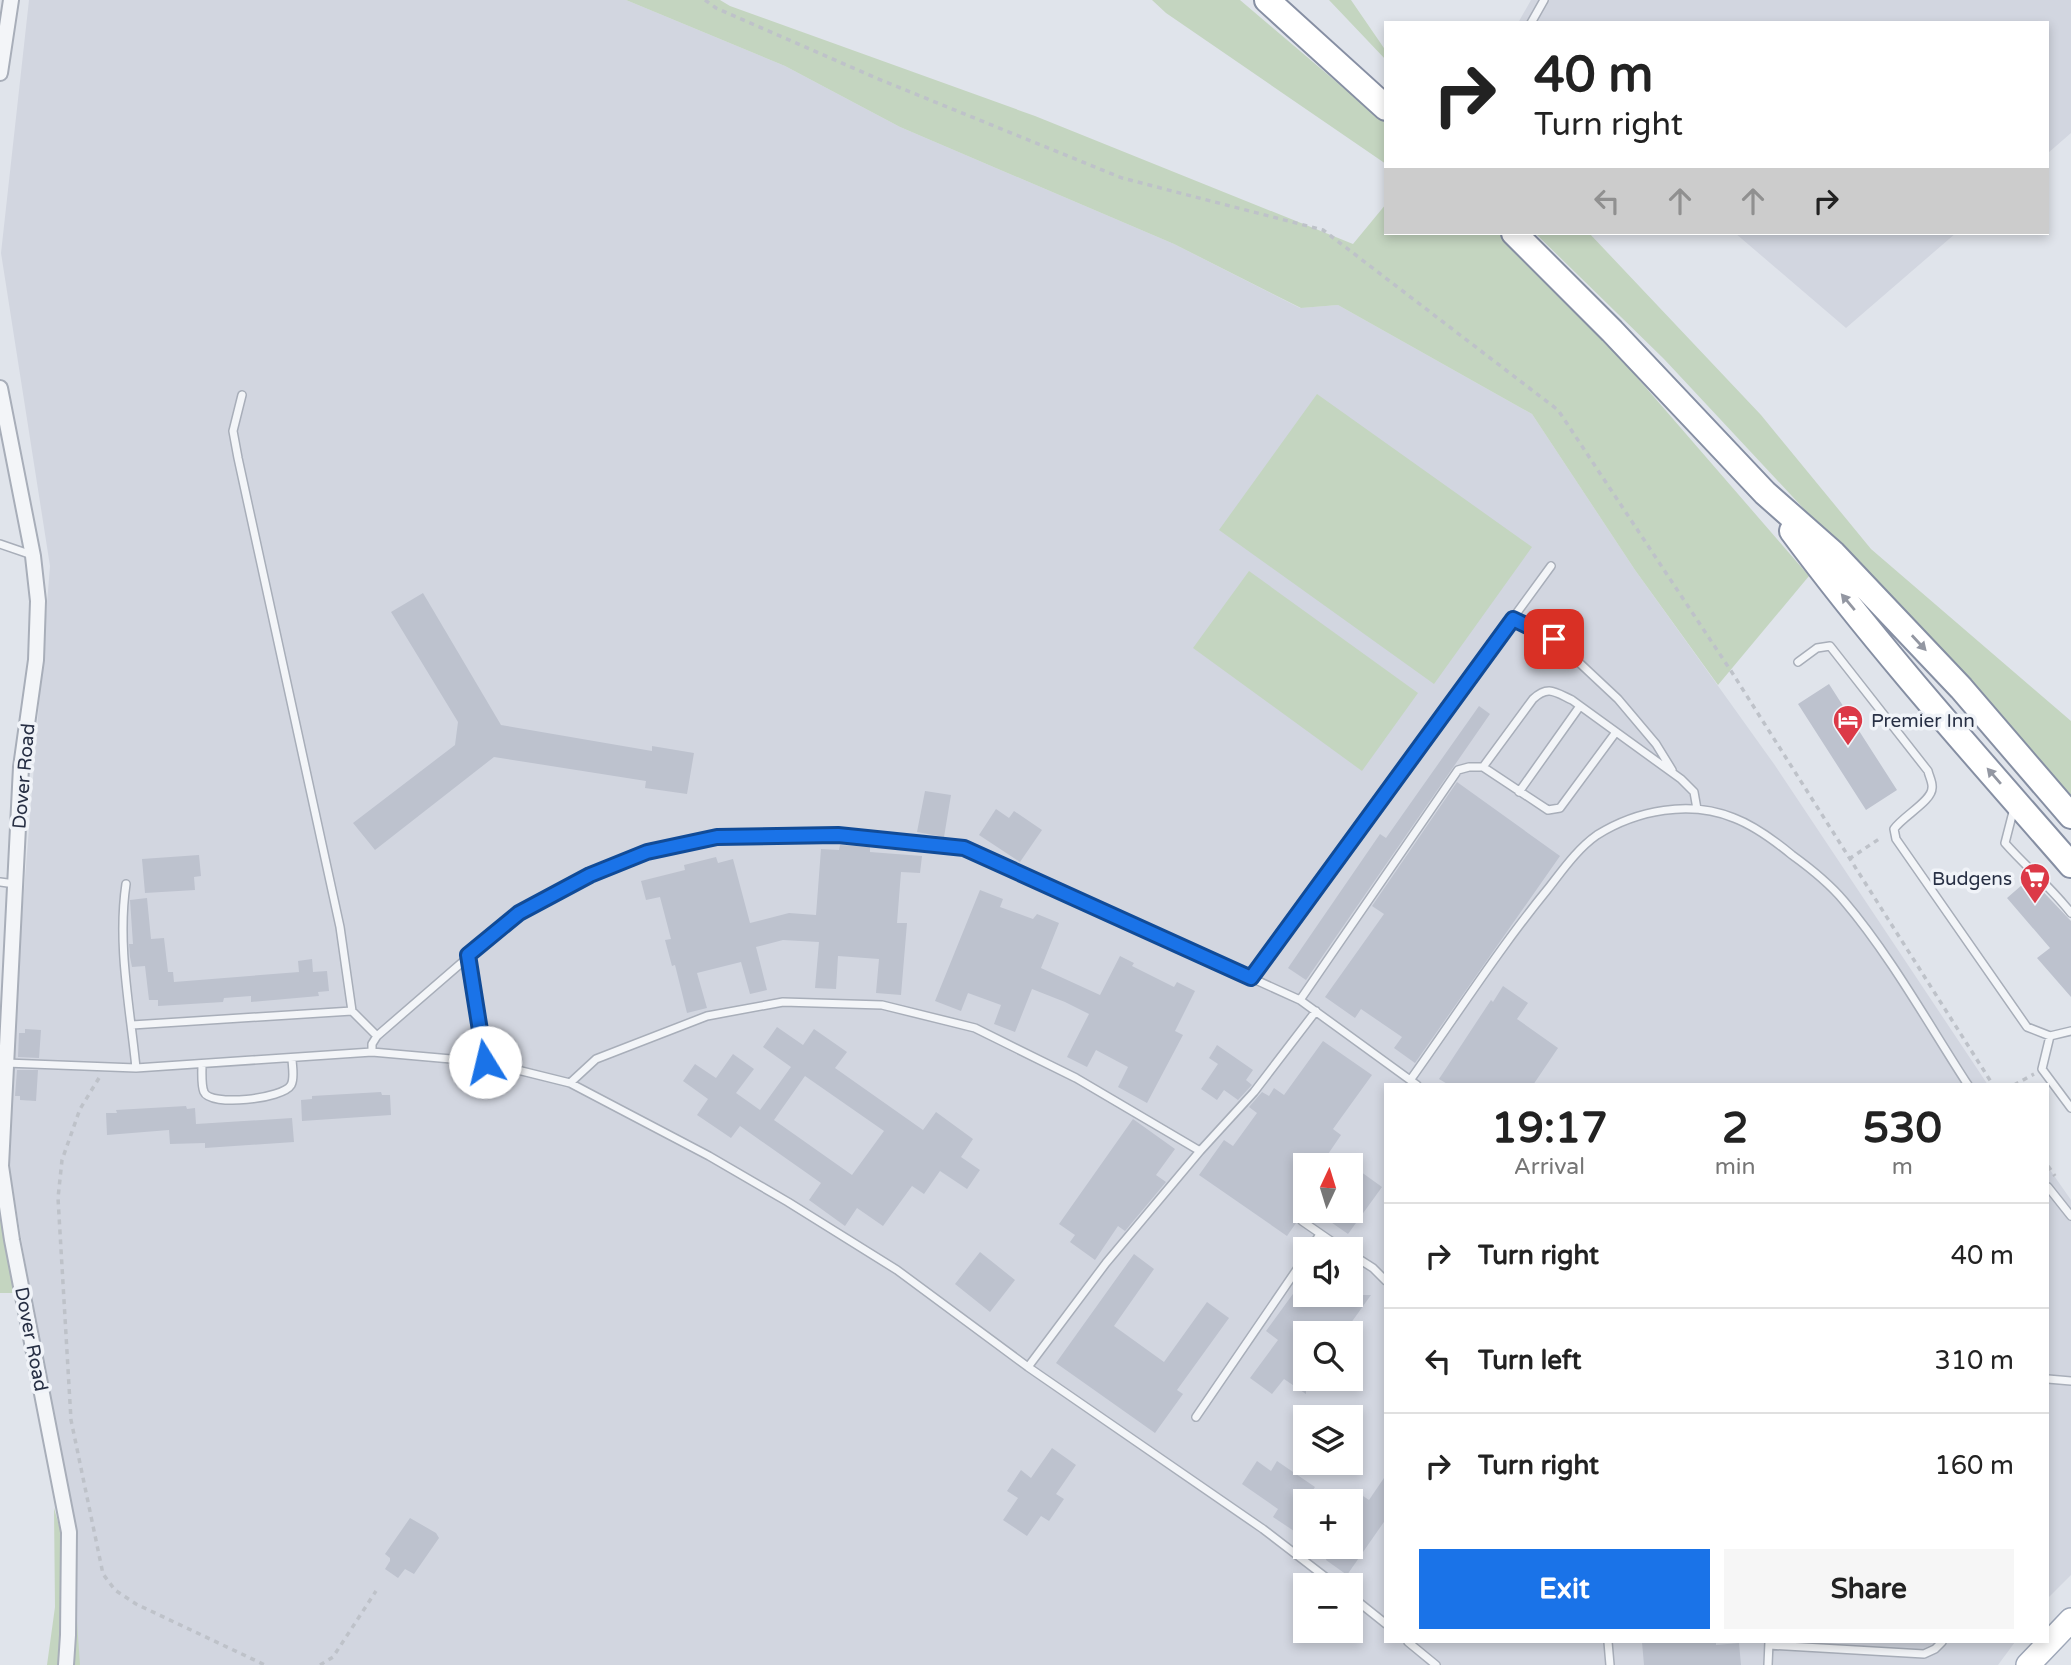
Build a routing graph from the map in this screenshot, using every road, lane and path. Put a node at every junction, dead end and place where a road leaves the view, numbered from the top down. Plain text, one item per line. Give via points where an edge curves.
1 (705, 0) edge
2 (1267, 0) edge
3 (1544, 0) edge
4 (9, 1) edge
5 (1532, 21) edge
6 (0, 73) edge
7 (1384, 106) edge
8 (1516, 235) edge
9 (0, 388) edge
10 (242, 395) dead end
11 (1765, 493) junction
12 (0, 544) edge
13 (33, 556) junction
14 (1551, 566) dead end
15 (1513, 619) junction
16 (1798, 662) dead end
17 (1580, 706) junction
18 (1616, 732) junction
19 (1483, 767) junction
20 (1676, 775) junction
21 (1519, 792) junction
22 (2016, 802) junction
23 (1698, 809) junction
24 (2071, 816) edge
25 (1894, 829) junction
26 (1849, 859) junction
27 (2071, 865) edge
28 (7, 883) edge
29 (126, 884) dead end
30 (2071, 913) edge
31 (468, 955) junction
32 (1251, 978) junction
33 (1300, 1000) junction
34 (352, 1011) junction
35 (1316, 1012) junction
36 (132, 1025) junction
37 (2071, 1031) edge
38 (377, 1036) junction
39 (2050, 1036) junction
40 (372, 1052) junction
41 (292, 1058) junction
42 (485, 1062) junction
43 (5, 1063) junction
44 (202, 1064) junction
45 (106, 1067) junction
46 (136, 1068) junction
47 (2042, 1069) junction
48 (1414, 1082) edge
49 (570, 1083) junction
50 (1967, 1083) edge
51 (1992, 1083) edge
52 (2018, 1083) edge
53 (2071, 1108) edge
54 (1200, 1152) junction
55 (2049, 1188) edge
56 (2071, 1216) edge
57 (1303, 1223) edge
58 (1320, 1234) junction
59 (1318, 1237) edge
60 (1324, 1237) edge
61 (1363, 1262) edge
62 (1293, 1275) edge
63 (1384, 1279) edge
64 (1028, 1367) junction
65 (2049, 1379) edge
66 (2071, 1381) edge
67 (1196, 1417) dead end
68 (1320, 1573) edge
69 (376, 1591) dead end
70 (1363, 1606) edge
71 (2071, 1620) edge
72 (1384, 1622) edge
73 (1409, 1643) edge
74 (1608, 1643) edge
75 (1769, 1643) edge
76 (1871, 1643) edge
77 (1940, 1643) edge
78 (1870, 1651) junction
79 (66, 1665) edge
80 (265, 1665) edge
81 (320, 1665) edge
82 (1436, 1665) edge
83 (1610, 1665) edge
84 (1768, 1665) edge
85 (2028, 1665) edge

1 - 26 path via 876,78 1122,178 1323,230 1558,410
2 - 7 highway
3 - 5 lane
4 - 6 street
8 - 11 highway
9 - 13 street, Dover Road
10 - 34 lane via 233,431 340,926
22 -> 11 highway via 1817,564
11 -> 24 highway via 1833,553 1961,688
12 - 13 lane
13 - 28 street, Dover Road via 38,601 36,660
14 - 15 lane
15 - 20 lane via 1554,639 1618,699
15 - 32 lane
16 - 25 lane via 1830,646 1928,771 1933,788 1928,798
17 - 18 lane
17 - 19 lane via 1553,691 1542,691
17 - 21 lane
18 - 20 lane
18 - 21 lane via 1560,808 1548,810
19 - 21 lane
19 - 33 lane via 1458,770
20 - 23 lane via 1694,792
22 - 27 highway
22 - 30 lane via 2005,843
23 - 48 lane via 1636,816 1596,836 1574,857 1522,921
23 - 50 lane via 1734,818 1772,839 1843,900
25 - 26 path
25 - 39 lane via 1896,839 2026,1027
26 - 51 path
28 - 43 street, Dover Road
29 - 36 lane via 123,939
31 - 32 lane via 519,913 590,875 647,852 717,837 838,835 964,848
31 - 38 lane
31 - 42 lane
32 - 33 lane
33 - 35 lane
34 - 36 lane
34 - 38 lane
35 - 48 lane
35 - 54 lane
36 - 46 lane
37 - 39 lane
38 - 40 lane
39 - 47 lane
40 - 41 lane
40 - 42 lane
41 - 44 lane
41 - 44 lane via 293,1081 285,1093 220,1101 204,1092
42 - 49 lane
43 - 45 lane
43 - 79 street, Dover Road via 1,1167 69,1532
44 - 46 lane
45 - 46 lane
45 - 80 path via 80,1109 62,1160 58,1198 71,1420 103,1574 115,1590 136,1604
47 - 52 path
47 - 53 lane
49 - 54 lane via 596,1059 707,1016 783,1002 882,1005 975,1028 1076,1078
49 - 64 lane via 788,1202 897,1270
54 - 64 lane via 1106,1263
55 - 56 lane
57 - 58 lane
58 - 59 lane
58 - 60 lane
61 - 63 lane
62 - 67 lane
64 - 68 lane via 1264,1529
65 - 66 lane
69 - 81 path via 333,1657
70 - 72 lane
71 - 85 main road
73 - 82 lane
74 - 83 lane
75 - 78 lane
75 - 84 lane
76 - 78 lane
77 - 78 lane via 1924,1654

